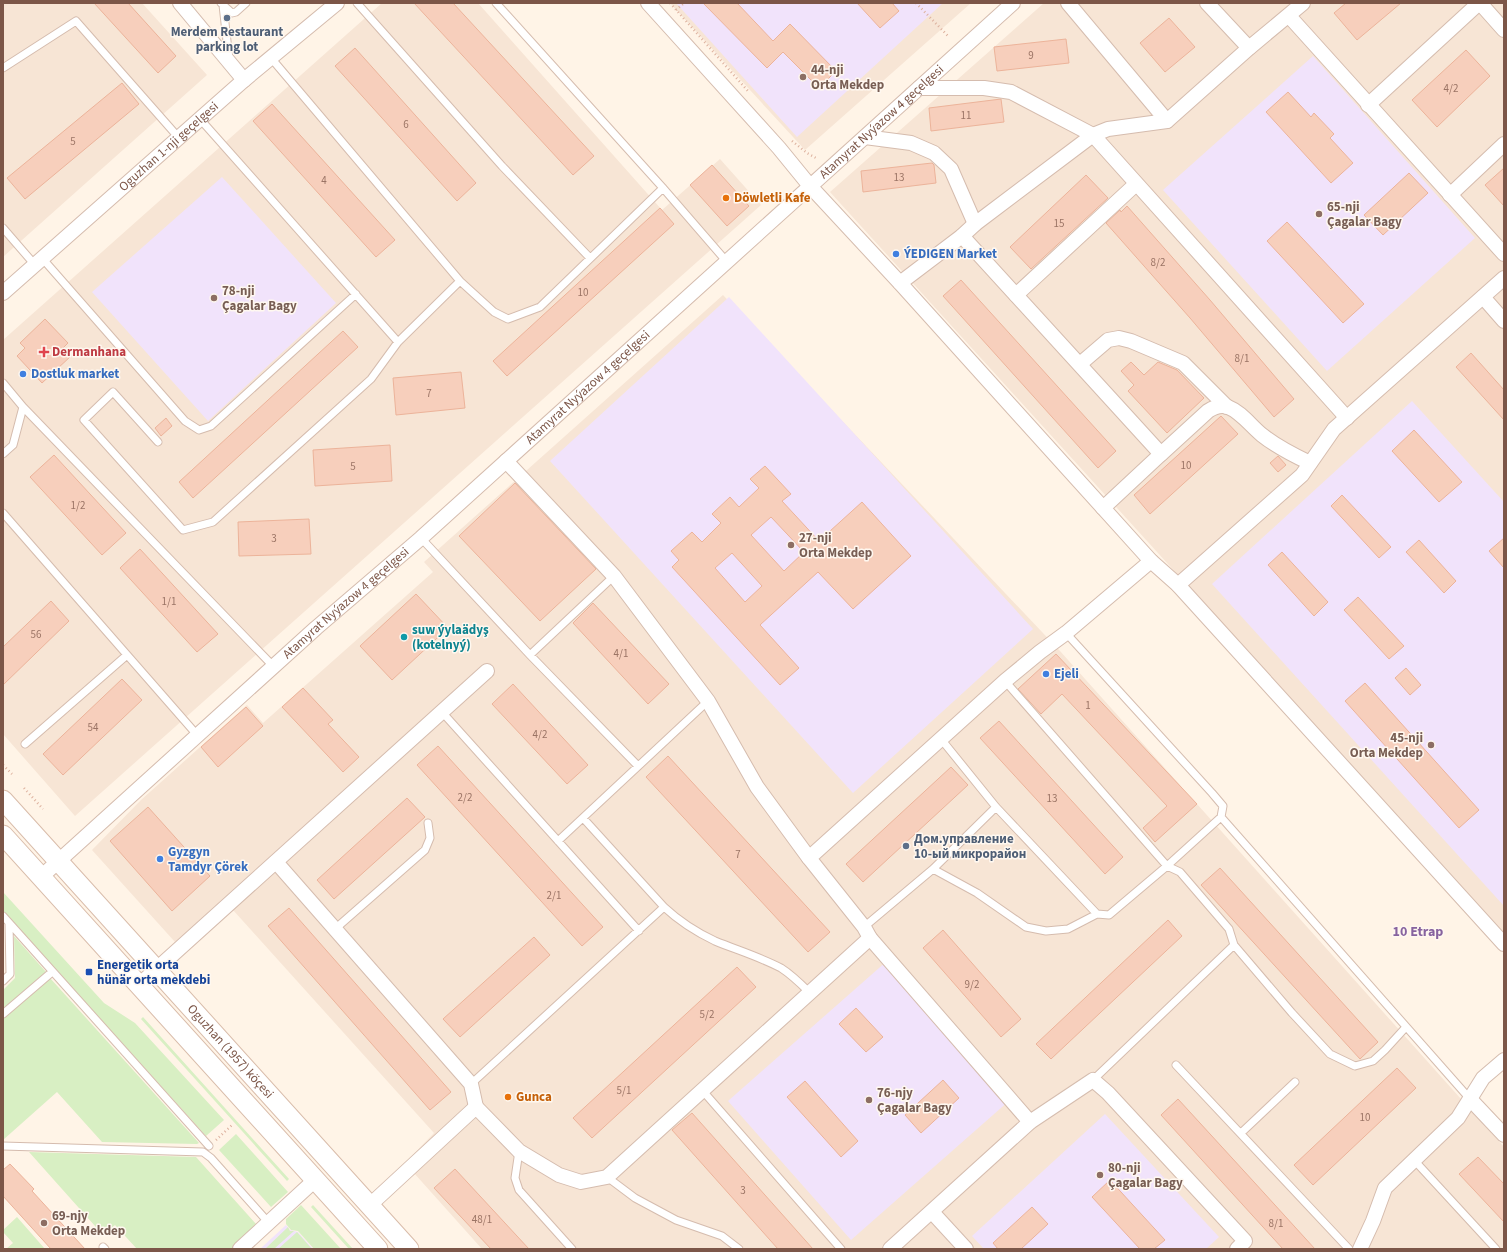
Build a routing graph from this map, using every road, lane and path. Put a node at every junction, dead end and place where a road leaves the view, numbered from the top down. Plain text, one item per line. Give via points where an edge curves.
1 (180, 3) edge
2 (246, 3) edge
3 (336, 3) edge
4 (356, 3) edge
5 (496, 3) edge
6 (648, 3) edge
7 (670, 3) edge
8 (684, 3) edge
9 (916, 3) edge
10 (1013, 3) edge
11 (1068, 3) edge
12 (1207, 3) edge
13 (1303, 3) edge
14 (1479, 3) edge
15 (222, 4) edge
16 (676, 10) junction
17 (1289, 16) junction
18 (1504, 30) edge
19 (949, 37) dead end
20 (1249, 48) junction
21 (271, 58) junction
22 (230, 63) junction
23 (3, 68) edge
24 (244, 80) junction
25 (919, 88) junction
26 (752, 96) dead end
27 (1368, 105) junction
28 (200, 119) junction
29 (1167, 120) junction
30 (1093, 135) junction
31 (788, 136) dead end
32 (865, 137) junction
33 (179, 138) junction
34 (1504, 144) edge
35 (816, 158) dead end
36 (1136, 184) junction
37 (810, 186) junction
38 (663, 188) junction
39 (1450, 195) junction
40 (974, 224) junction
41 (3, 228) edge
42 (962, 236) junction
43 (1504, 254) edge
44 (590, 258) junction
45 (39, 261) junction
46 (727, 262) junction
47 (1504, 278) edge
48 (460, 281) junction
49 (900, 283) junction
50 (3, 293) edge
51 (356, 294) junction
52 (1016, 294) junction
53 (1483, 297) junction
54 (1504, 321) edge
55 (398, 342) junction
56 (1080, 364) junction
57 (3, 384) edge
58 (23, 407) junction
59 (1227, 407) junction
60 (1347, 418) junction
61 (158, 442) dead end
62 (3, 454) edge
63 (1161, 454) junction
64 (506, 461) junction
65 (1310, 463) junction
66 (1103, 508) junction
67 (3, 513) edge
68 (420, 538) junction
69 (1151, 561) junction
70 (614, 576) junction
71 (1178, 586) junction
72 (1066, 633) junction
73 (127, 655) junction
74 (530, 655) junction
75 (274, 666) junction
76 (487, 671) dead end
77 (1005, 681) junction
78 (708, 701) junction
79 (442, 712) junction
80 (198, 736) junction
81 (942, 739) junction
82 (25, 744) dead end
83 (3, 765) edge
84 (638, 766) junction
85 (12, 774) dead end
86 (24, 788) dead end
87 (3, 800) edge
88 (996, 807) junction
89 (43, 809) dead end
90 (583, 818) junction
91 (1221, 818) junction
92 (428, 823) dead end
93 (3, 835) edge
94 (558, 841) junction
95 (809, 858) junction
96 (58, 861) junction
97 (276, 862) junction
98 (1167, 866) junction
99 (933, 869) junction
100 (41, 877) junction
101 (664, 907) junction
102 (1097, 914) junction
103 (3, 916) edge
104 (9, 923) junction
105 (335, 929) junction
106 (639, 931) junction
107 (867, 932) junction
108 (1504, 944) edge
109 (1234, 945) junction
110 (156, 969) junction
111 (52, 972) junction
112 (3, 981) edge
113 (139, 985) junction
114 (809, 992) junction
115 (3, 1014) edge
116 (1406, 1027) junction
117 (1504, 1060) edge
118 (1176, 1065) dead end
119 (1093, 1080) junction
120 (1295, 1082) dead end
121 (471, 1084) junction
122 (702, 1090) junction
123 (1470, 1099) junction
124 (476, 1107) junction
125 (1030, 1122) junction
126 (1241, 1133) junction
127 (1504, 1135) edge
128 (3, 1146) edge
129 (209, 1146) dead end
130 (519, 1151) junction
131 (1414, 1160) junction
132 (607, 1177) junction
133 (315, 1180) junction
134 (370, 1205) junction
135 (932, 1212) junction
136 (268, 1222) junction
137 (1244, 1246) edge
138 (240, 1249) edge
139 (378, 1249) edge
140 (409, 1249) edge
141 (572, 1249) edge
142 (739, 1249) edge
143 (841, 1249) edge
144 (890, 1249) edge
145 (966, 1249) edge
146 (1349, 1249) edge
147 (1360, 1249) edge
148 (1496, 1249) edge

1 - 22 street
2 - 15 lane via 232,13
3 - 21 street, Oguzhan 1-nji geçelgesi
4 - 44 lane via 502,166
5 - 38 lane
6 - 37 street
7 - 16 path
8 - 16 path
9 - 19 path
10 - 25 street, Atamyrat Nyýazow 4 geçelgesi
11 - 29 street
12 - 20 street
13 - 17 street
14 - 18 street
14 - 27 street
15 - 22 lane
16 - 26 path
17 - 20 street
17 - 27 street
20 - 29 street
21 - 24 street, Oguzhan 1-nji geçelgesi
21 - 48 lane
22 - 24 street
23 - 33 lane via 76,21
24 - 28 street, Oguzhan 1-nji geçelgesi
25 - 30 street via 984,88 1011,92
25 - 32 street, Atamyrat Nyýazow 4 geçelgesi
27 - 39 street
28 - 33 street, Oguzhan 1-nji geçelgesi
28 - 51 lane
29 - 30 street via 1108,129
30 - 36 street
30 - 40 street
31 - 35 path
32 - 37 street, Atamyrat Nyýazow 4 geçelgesi
32 - 40 street via 911,143 934,153 951,169
33 - 45 street, Oguzhan 1-nji geçelgesi
34 - 39 street
36 - 52 street
36 - 60 street
37 - 46 street, Atamyrat Nyýazow 4 geçelgesi
37 - 49 street
38 - 44 lane
38 - 46 lane
39 - 43 street
40 - 42 street
41 - 45 lane
42 - 49 street
42 - 52 street
44 - 48 lane via 540,306 508,318 494,312
45 - 50 street, Oguzhan 1-nji geçelgesi
45 - 51 lane via 185,421 199,430 211,426
46 - 64 street, Atamyrat Nyýazow 4 geçelgesi
47 - 53 street
48 - 55 lane
49 - 66 street
51 - 55 lane
52 - 56 street
53 - 54 street
53 - 60 street
55 - 61 lane via 371,379 213,522 182,530 84,420 113,392
56 - 59 street via 1108,340 1119,338 1131,341 1184,364
56 - 63 street
57 - 58 lane
58 - 62 lane via 13,445
58 - 75 lane
59 - 63 street via 1217,406 1208,411
59 - 65 street via 1287,452
60 - 65 street via 1334,429
63 - 66 street
64 - 68 street, Atamyrat Nyýazow 4 geçelgesi
64 - 70 street
65 - 71 street via 1302,475
66 - 69 street
67 - 73 lane
68 - 74 lane
68 - 75 street, Atamyrat Nyýazow 4 geçelgesi
69 - 71 street
69 - 72 street
70 - 74 lane
70 - 78 street
71 - 108 street
72 - 77 street
72 - 91 lane via 1223,806
73 - 80 lane
73 - 82 lane
74 - 84 lane
75 - 80 street, Atamyrat Nyýazow 4 geçelgesi
76 - 79 street
77 - 81 street
77 - 98 lane
78 - 84 lane
78 - 95 street via 756,787
79 - 94 lane
79 - 97 street
80 - 96 street, Atamyrat Nyýazow 4 geçelgesi
81 - 88 lane
81 - 95 street
83 - 85 path
84 - 90 lane
86 - 89 path
87 - 96 main road, Oguzhan (1957) köçesi
88 - 99 lane
88 - 102 lane
90 - 94 lane
90 - 101 lane
91 - 98 lane
91 - 116 lane
92 - 105 lane via 430,838 425,850
93 - 100 main road, Oguzhan (1957) köçesi
94 - 106 lane
95 - 107 street
96 - 100 street, Atamyrat Nyýazow 4 geçelgesi
96 - 110 main road, Oguzhan (1957) köçesi
97 - 105 street
97 - 110 street
98 - 102 lane via 1109,914
98 - 109 lane via 1180,872 1229,929
99 - 102 lane via 978,894 1026,926 1046,931 1068,928
99 - 107 lane
100 - 113 main road, Oguzhan (1957) köçesi
101 - 106 lane
101 - 114 lane via 693,929 714,940 781,968
103 - 104 lane
104 - 111 lane
104 - 112 lane via 10,974
105 - 121 street
106 - 121 lane
107 - 114 street
107 - 125 street
109 - 116 lane via 1330,1054 1355,1066 1373,1061
109 - 119 lane
110 - 113 street
110 - 134 main road, Oguzhan (1957) köçesi
111 - 115 lane
111 - 129 lane
113 - 133 main road, Oguzhan (1957) köçesi
114 - 122 street
116 - 123 lane
117 - 123 street via 1483,1078
118 - 126 lane
119 - 125 street
119 - 137 street via 1108,1093
120 - 126 lane
121 - 124 street
122 - 132 street
122 - 143 lane
123 - 127 street
123 - 131 street via 1458,1118
124 - 130 street
124 - 134 street
125 - 135 street
126 - 146 lane
128 - 136 lane via 203,1152
130 - 132 street via 559,1175 581,1182
130 - 141 lane via 515,1178 519,1190
131 - 147 street via 1385,1188
131 - 148 lane
132 - 142 lane via 676,1220 722,1236
133 - 136 street
133 - 139 main road, Oguzhan (1957) köçesi
134 - 140 main road, Oguzhan (1957) köçesi
135 - 144 street
135 - 145 street
136 - 138 street

